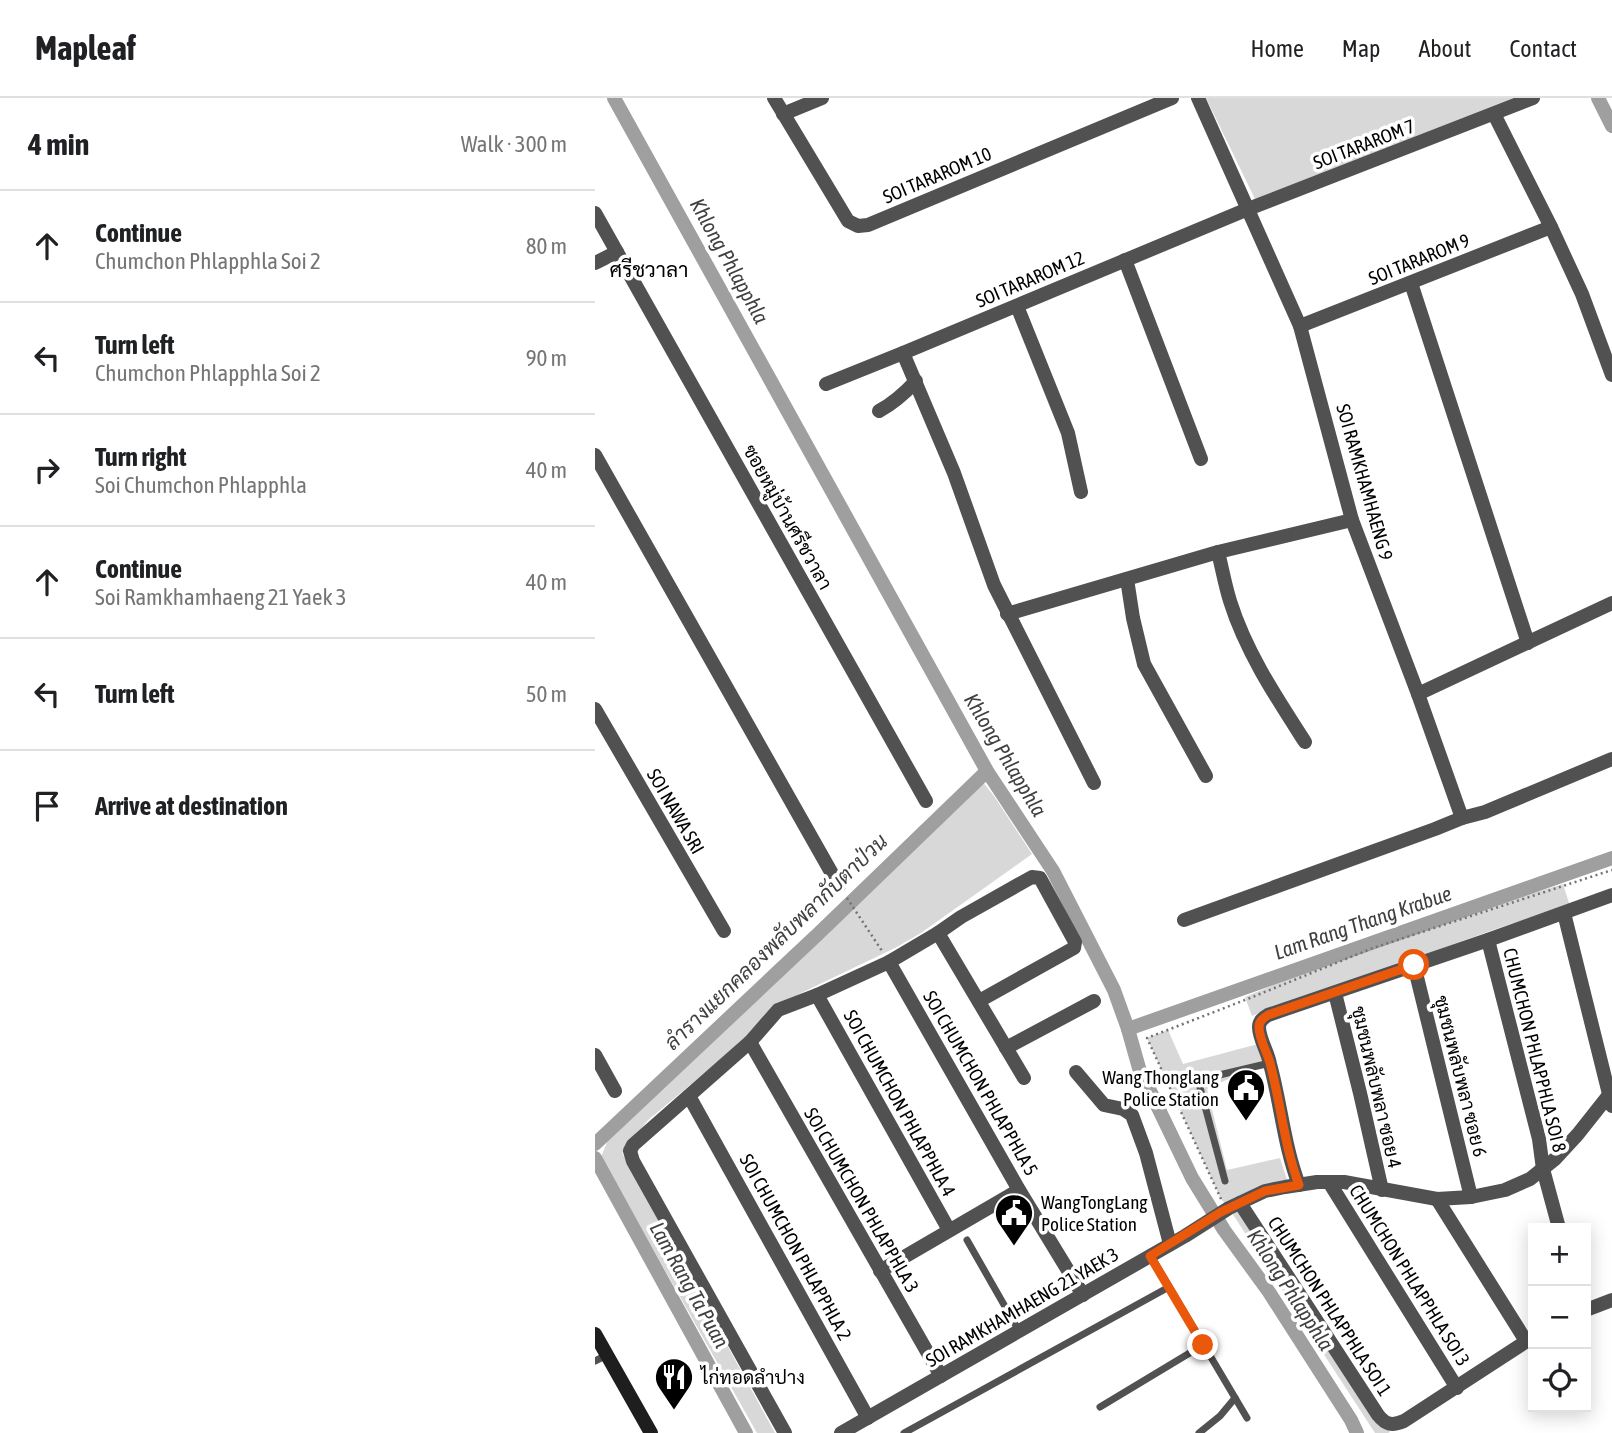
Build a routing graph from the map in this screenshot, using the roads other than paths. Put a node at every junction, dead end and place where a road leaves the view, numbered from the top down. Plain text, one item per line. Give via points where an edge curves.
1 (774, 98) edge
2 (822, 98) edge
3 (1172, 98) edge
4 (1198, 98) edge
5 (1533, 98) edge
6 (783, 114) junction
7 (1494, 114) junction
8 (1248, 209) junction
9 (595, 213) edge
10 (1551, 227) junction
11 (617, 252) junction
12 (1125, 260) junction
13 (595, 263) edge
14 (1411, 283) junction
15 (1017, 306) junction
16 (1300, 326) junction
17 (903, 354) junction
18 (1612, 374) edge
19 (916, 381) junction
20 (826, 384) dead end
21 (879, 411) dead end
22 (595, 455) edge
23 (1201, 459) dead end
24 (1081, 492) dead end
25 (1352, 520) junction
26 (1218, 552) junction
27 (1127, 579) junction
28 (1612, 603) edge
29 (1007, 614) junction
30 (1528, 643) junction
31 (1419, 694) junction
32 (595, 709) edge
33 (1305, 742) dead end
34 (1612, 759) edge
35 (1206, 776) dead end
36 (1094, 783) dead end
37 (926, 801) dead end
38 (1462, 818) junction
39 (839, 886) road end
40 (1612, 895) edge
41 (1564, 913) junction
42 (1184, 920) dead end
43 (724, 931) dead end
44 (938, 933) junction
45 (1488, 940) junction
46 (889, 962) junction
47 (1414, 965) junction
48 (1335, 993) junction
49 (817, 995) junction
50 (1094, 1001) dead end
51 (979, 1002) junction
52 (750, 1042) junction
53 (1006, 1048) junction
54 (595, 1055) edge
55 (1270, 1063) junction
56 (1076, 1072) dead end
57 (1024, 1079) dead end
58 (615, 1091) dead end
59 (689, 1096) junction
60 (1611, 1097) edge
61 (1543, 1169) junction
62 (1225, 1181) dead end
63 (1329, 1182) junction
64 (1299, 1185) junction
65 (1019, 1190) junction
66 (1382, 1190) junction
67 (1471, 1197) junction
68 (1437, 1199) junction
69 (1230, 1208) junction
70 (1558, 1223) edge
71 (949, 1230) junction
72 (967, 1240) dead end
73 (1170, 1244) junction
74 (1150, 1256) junction
75 (880, 1271) junction
76 (1169, 1287) junction
77 (1083, 1294) junction
78 (1612, 1300) edge
79 (1591, 1308) edge
80 (1019, 1331) junction
81 (595, 1334) edge
82 (1528, 1336) edge
83 (1528, 1340) edge
84 (1203, 1345) junction
85 (601, 1358) edge
86 (941, 1376) junction
87 (1457, 1388) junction
88 (1235, 1398) junction
89 (1100, 1407) dead end
90 (868, 1418) junction
91 (1247, 1418) dead end
92 (651, 1433) edge
93 (786, 1433) edge
94 (841, 1433) edge
95 (904, 1433) edge
96 (1199, 1433) edge

1 - 6 street, SOI TARAROM 10
2 - 6 street
3 - 6 street, SOI TARAROM 10 via 858,226 848,221
4 - 8 street, SOI RAMKHAMHAENG 9
5 - 7 street, SOI TARAROM 7
7 - 8 street, SOI TARAROM 7
7 - 10 street
8 - 12 street, SOI TARAROM 12
8 - 16 street, SOI RAMKHAMHAENG 9
9 - 11 street, ซอยหมู่บ้านศรีชวาลา
10 - 14 street, SOI TARAROM 9
10 - 18 street
11 - 13 street
11 - 37 street, ซอยหมู่บ้านศรีชวาลา
12 - 15 street, SOI TARAROM 12
12 - 23 street
14 - 16 street, SOI TARAROM 9
14 - 30 street
15 - 17 street, SOI TARAROM 12
15 - 24 street via 1068,433
16 - 25 street, SOI RAMKHAMHAENG 9
17 - 19 street
17 - 20 street, SOI TARAROM 12
19 - 21 street
19 - 29 street
22 - 39 street
25 - 26 street
25 - 31 street, SOI RAMKHAMHAENG 9
26 - 27 street
26 - 33 street via 1230,601 1254,657
27 - 29 street
27 - 35 street via 1144,664
28 - 30 street
29 - 36 street
30 - 31 street
31 - 38 street, SOI RAMKHAMHAENG 9
32 - 43 street, SOI NAWA SRI
34 - 38 street
38 - 42 street
40 - 41 street
41 - 45 street
41 - 60 street
44 - 46 street
44 - 51 street
44 - 51 street via 1032,877 1040,878 1075,942 1074,948
45 - 47 street
45 - 61 street, CHUMCHON PHLAPPHLA SOI 8
46 - 49 street
46 - 65 street, SOI CHUMCHON PHLAPPHLA 5
47 - 48 street
47 - 67 street, ชุมชนพลับพลา ซอย 6
48 - 55 street via 1262,1019 1259,1026
48 - 66 street, ชุมชนพลับพลา ซอย 4
49 - 52 street via 778,1010
49 - 71 street, SOI CHUMCHON PHLAPPHLA 4
50 - 53 street
51 - 53 street
52 - 59 street
52 - 75 street, SOI CHUMCHON PHLAPPHLA 3
53 - 57 street
54 - 58 street
55 - 62 lane via 1198,1080
55 - 64 street
56 - 73 street via 1104,1105 1132,1115
59 - 90 street, SOI CHUMCHON PHLAPPHLA 2
59 - 93 street via 629,1151
60 - 61 street, SOI RAMKHAMHAENG 21 YAEK 3
61 - 67 street, SOI RAMKHAMHAENG 21 YAEK 3 via 1504,1190
61 - 70 street, CHUMCHON PHLAPPHLA SOI 8
63 - 64 street, SOI RAMKHAMHAENG 21 YAEK 3
63 - 66 street, SOI RAMKHAMHAENG 21 YAEK 3
63 - 87 street, CHUMCHON PHLAPPHLA SOI 3
64 - 69 street, SOI RAMKHAMHAENG 21 YAEK 3 via 1265,1191
65 - 71 street
65 - 77 street, SOI CHUMCHON PHLAPPHLA 5
66 - 68 street, SOI RAMKHAMHAENG 21 YAEK 3
67 - 68 street, SOI RAMKHAMHAENG 21 YAEK 3
68 - 82 street
69 - 73 street, SOI RAMKHAMHAENG 21 YAEK 3
69 - 87 street, CHUMCHON PHLAPPHLA SOI 1 via 1385,1423 1404,1421
71 - 75 street
72 - 80 lane
73 - 74 street, SOI RAMKHAMHAENG 21 YAEK 3
74 - 76 lane
74 - 77 street, SOI RAMKHAMHAENG 21 YAEK 3
75 - 86 street, SOI CHUMCHON PHLAPPHLA 3
76 - 84 lane
76 - 95 lane
77 - 80 street, SOI RAMKHAMHAENG 21 YAEK 3
78 - 79 street
80 - 86 street, SOI RAMKHAMHAENG 21 YAEK 3
81 - 85 street
83 - 87 street, CHUMCHON PHLAPPHLA SOI 1
84 - 88 lane
84 - 89 lane
85 - 92 street
86 - 90 street, SOI RAMKHAMHAENG 21 YAEK 3
88 - 91 lane
88 - 96 lane
90 - 94 street, SOI RAMKHAMHAENG 21 YAEK 3

